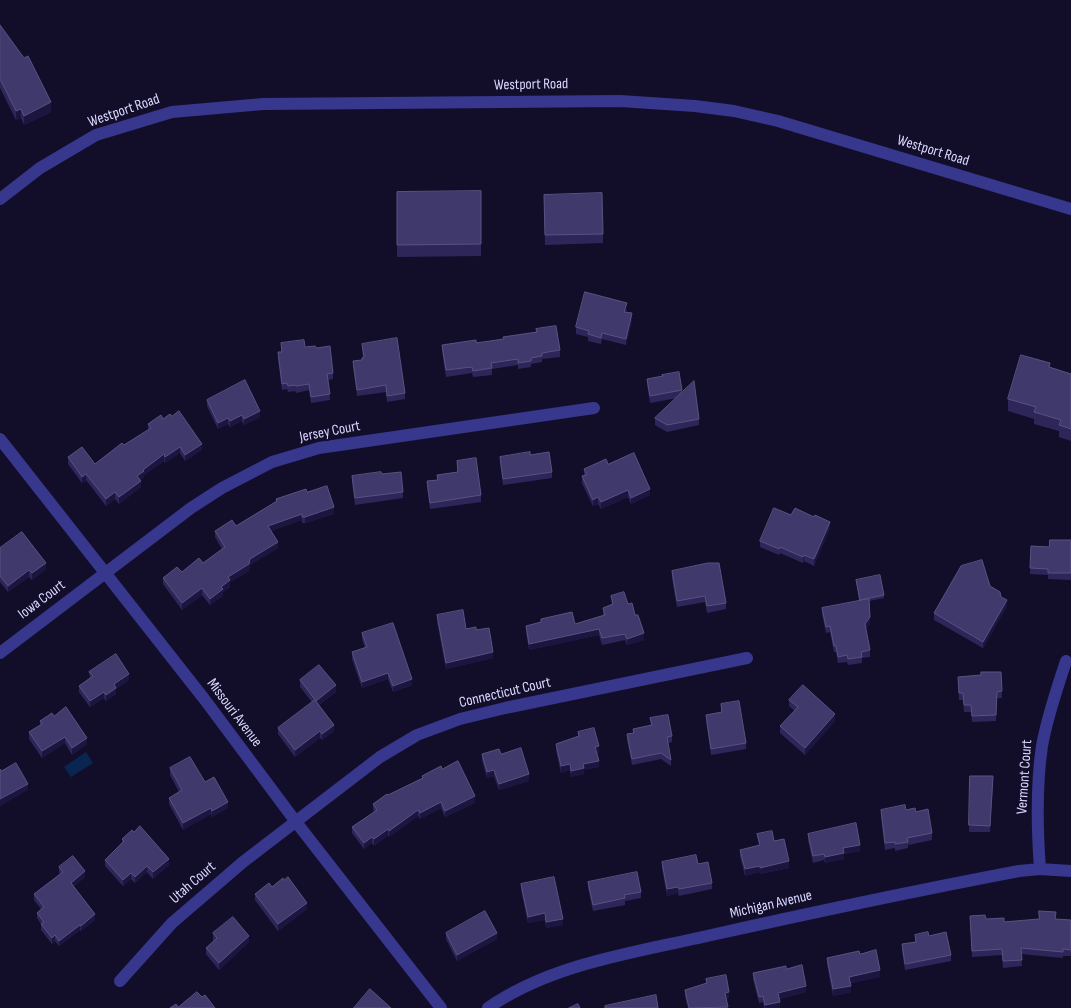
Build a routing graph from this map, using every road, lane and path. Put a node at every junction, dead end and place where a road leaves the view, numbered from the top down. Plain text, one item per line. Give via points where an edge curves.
1 (0, 199) edge
2 (1071, 210) edge
3 (594, 408) dead end
4 (0, 439) edge
5 (104, 574) junction
6 (0, 653) edge
7 (747, 658) dead end
8 (1066, 661) dead end
9 (296, 822) junction
10 (1040, 869) junction
11 (1071, 872) edge
12 (120, 981) dead end
13 (441, 1008) edge
14 (488, 1008) edge

1 - 2 street, Westport Road via 40,168 96,135 172,112 264,104 620,101 734,111
3 - 5 street, Jersey Court via 319,448 272,462 191,508
4 - 5 street, Missouri Avenue
5 - 6 street, Iowa Court
5 - 9 street, Missouri Avenue via 205,700
7 - 9 street, Connecticut Court via 505,708 437,727 380,757
8 - 10 street, Vermont Court via 1042,745 1038,789
9 - 12 street, Utah Court via 191,906
9 - 13 street, Missouri Avenue
10 - 11 street, Michigan Avenue
10 - 14 street, Michigan Avenue via 1019,870 846,905 619,956 549,976

